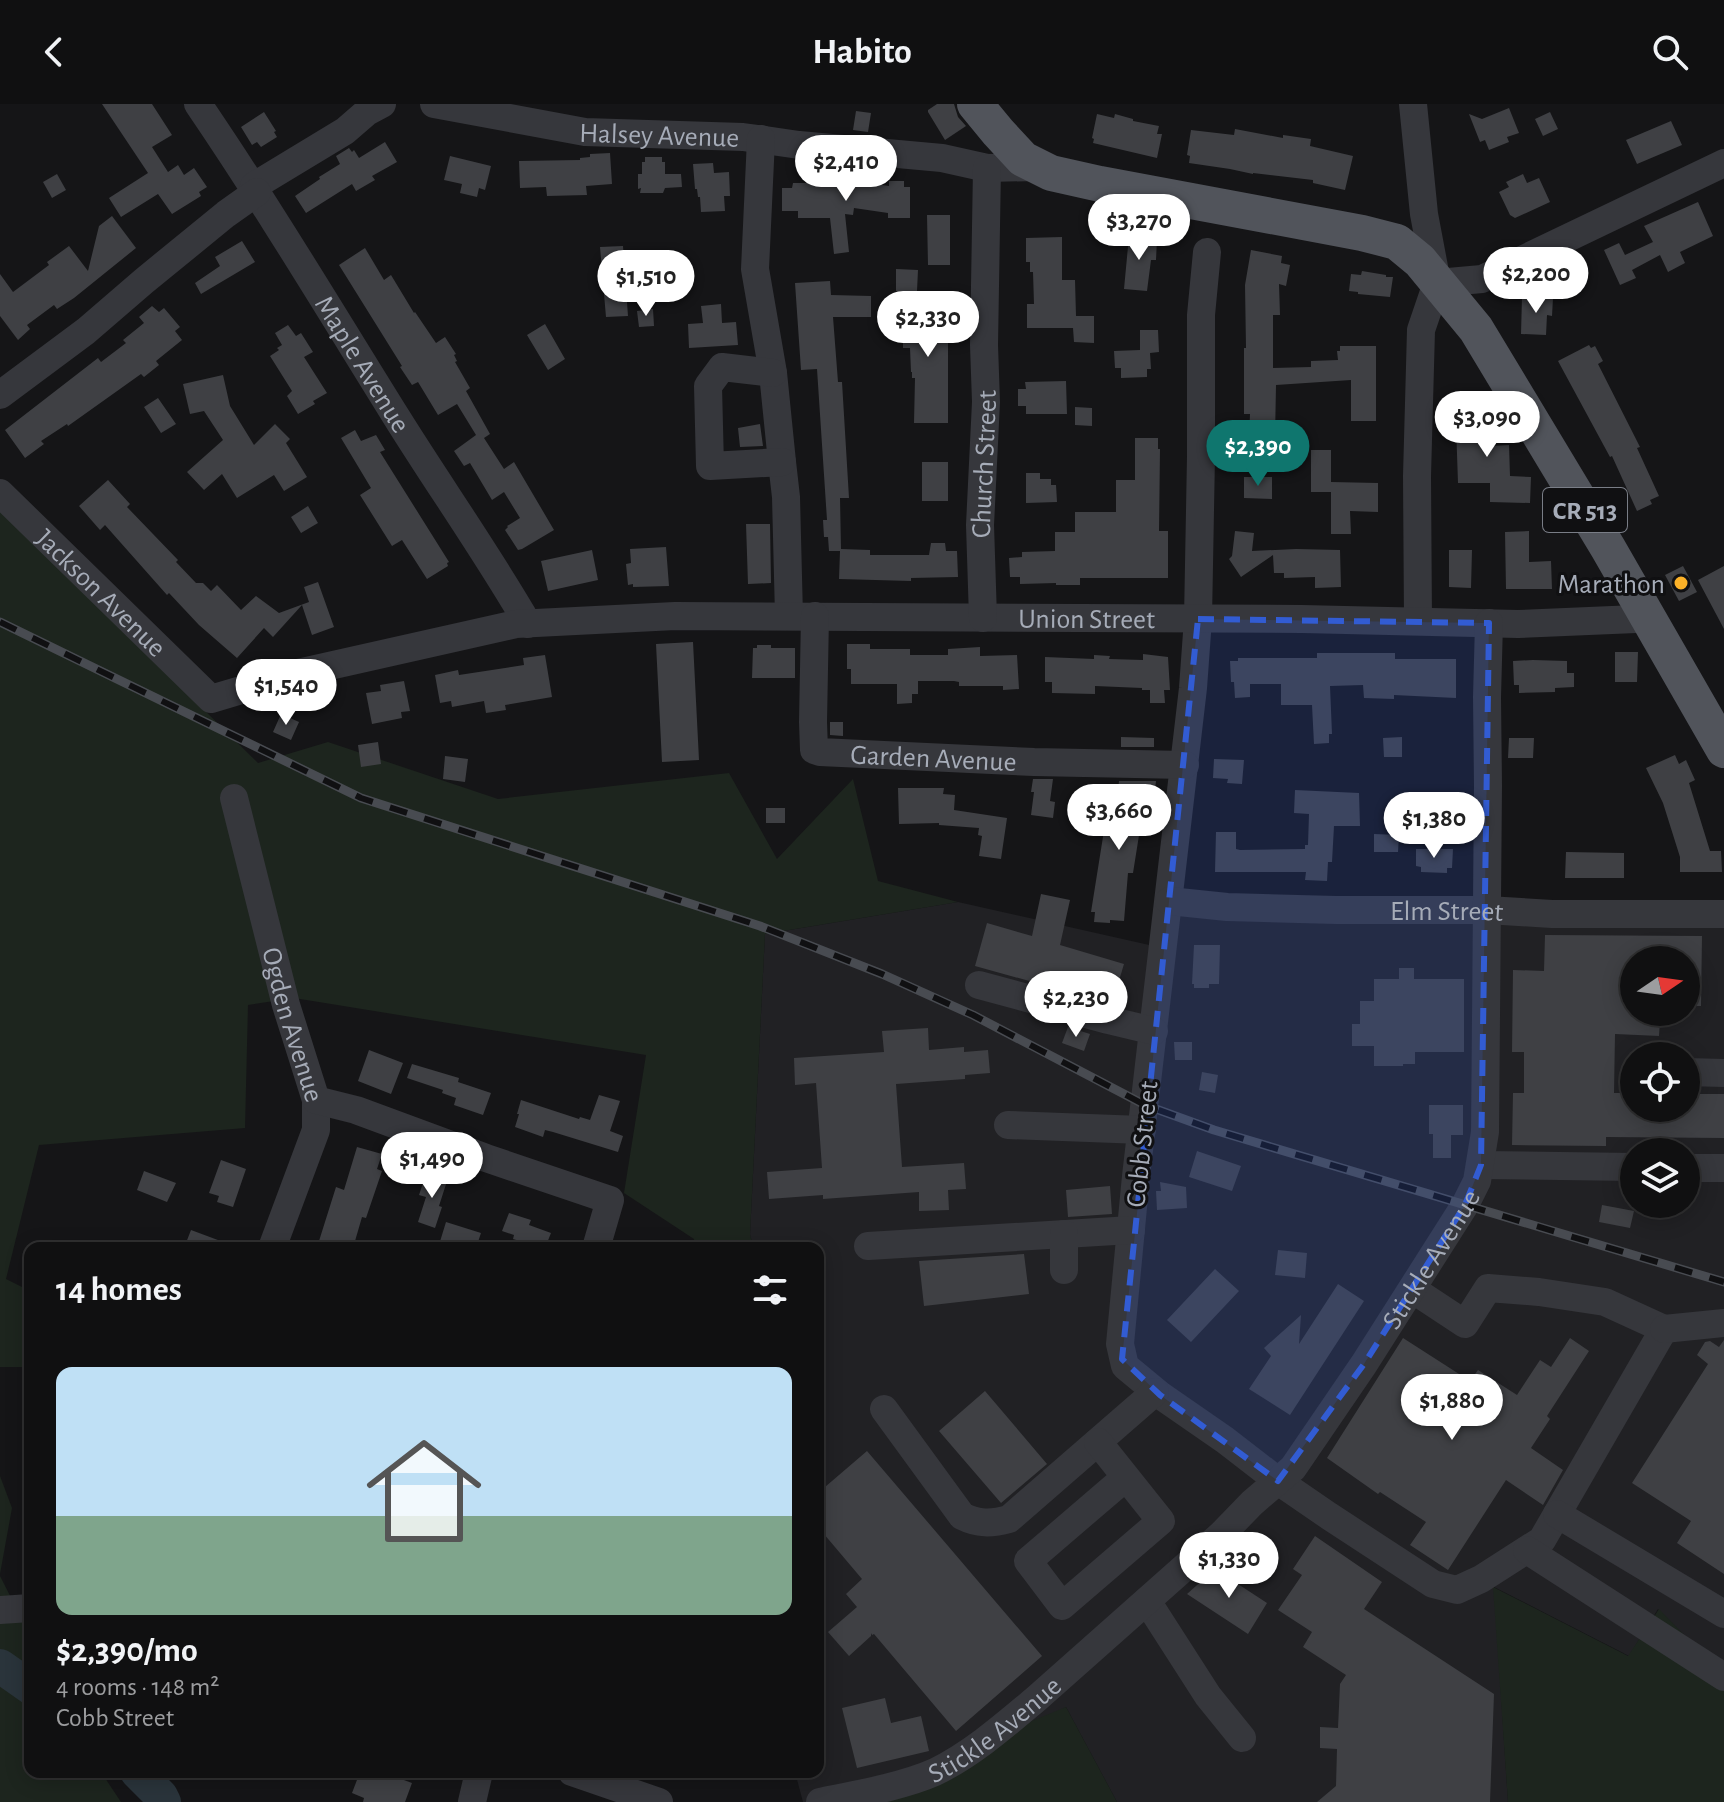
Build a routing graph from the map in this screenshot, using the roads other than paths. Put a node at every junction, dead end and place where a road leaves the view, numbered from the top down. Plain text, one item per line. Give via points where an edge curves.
1 (198, 104) edge
2 (382, 104) edge
3 (434, 104) edge
4 (975, 104) edge
5 (1413, 104) edge
6 (761, 139) junction
7 (1724, 163) edge
8 (1036, 167) junction
9 (987, 168) junction
10 (256, 189) junction
11 (1207, 252) dead end
12 (1437, 283) junction
13 (773, 373) junction
14 (0, 395) edge
15 (782, 462) junction
16 (0, 493) edge
17 (1645, 614) junction
18 (802, 616) junction
19 (983, 618) junction
20 (1198, 619) junction
21 (1418, 621) junction
22 (1489, 623) junction
23 (528, 624) junction
24 (1723, 747) edge
25 (1185, 765) junction
26 (234, 798) dead end
27 (1169, 901) junction
28 (1487, 910) junction
29 (1724, 914) edge
30 (979, 985) dead end
31 (1154, 1031) junction
32 (1700, 1072) edge
33 (1724, 1073) edge
34 (316, 1100) junction
35 (1008, 1125) dead end
36 (1142, 1130) junction
37 (1481, 1165) junction
38 (1620, 1167) edge
39 (1700, 1168) edge
40 (1724, 1168) edge
41 (1131, 1230) junction
42 (1064, 1234) junction
43 (274, 1242) edge
44 (598, 1242) edge
45 (868, 1246) dead end
46 (1064, 1270) dead end
47 (1412, 1289) junction
48 (1724, 1323) edge
49 (1664, 1329) junction
50 (1155, 1392) junction
51 (884, 1409) dead end
52 (1098, 1442) junction
53 (1126, 1477) junction
54 (1278, 1481) junction
55 (1557, 1514) junction
56 (1527, 1550) junction
57 (1147, 1601) junction
58 (24, 1608) edge
59 (0, 1610) edge
60 (1724, 1614) edge
61 (1724, 1677) edge
62 (1242, 1738) dead end
63 (478, 1778) edge
64 (589, 1778) edge
65 (472, 1802) edge
66 (659, 1802) edge
67 (820, 1802) edge

1 - 10 street, Maple Avenue
2 - 10 street
3 - 6 street, Halsey Avenue via 585,132
4 - 8 main road, CR 513
5 - 12 street
6 - 9 street, Halsey Avenue via 942,158
6 - 13 street via 755,269
7 - 12 street via 1482,279
8 - 9 street, Halsey Avenue
8 - 12 main road, Halsey Avenue / CR 513 via 1397,242
9 - 19 street, Church Street
10 - 14 street via 86,331
10 - 23 street, Maple Avenue
11 - 20 street, Cobb Street via 1201,315
12 - 17 main road, CR 513 via 1476,329
12 - 21 street via 1421,330
13 - 15 street
13 - 15 street via 722,367 708,386 710,466
15 - 18 street
16 - 23 street, Jackson Avenue via 211,699 298,673
17 - 22 street, Union Street via 1624,620
17 - 24 main road, CR 513
18 - 19 street, Union Street
18 - 23 street, Union Street
18 - 25 street, Garden Avenue via 814,750
19 - 20 street, Union Street
20 - 21 street, Union Street
20 - 25 street, Cobb Street
21 - 22 street, Union Street
22 - 28 street, Stickle Avenue
25 - 27 street, Cobb Street
26 - 34 street, Ogden Avenue via 286,1005
27 - 28 street, Elm Street via 1321,910
27 - 31 street, Cobb Street
28 - 29 street, Elm Street
28 - 37 street, Stickle Avenue
30 - 31 street
31 - 36 street, Cobb Street
32 - 33 street
34 - 43 street, Ogden Avenue via 316,1130
34 - 44 street via 610,1200
35 - 36 street
36 - 41 street, Cobb Street
37 - 38 street
37 - 47 street, Stickle Avenue via 1465,1205
39 - 40 street
41 - 42 street
41 - 50 street, Cobb Street via 1122,1359
42 - 45 street
42 - 46 street
47 - 49 street via 1465,1324 1488,1288 1605,1302
47 - 54 street, Stickle Avenue via 1293,1468
48 - 49 street
49 - 55 street
50 - 52 street
50 - 54 street, Cobb Street
51 - 52 street via 962,1516 983,1523 1009,1519
52 - 53 street
53 - 53 street via 1161,1521 1062,1606 1028,1561
54 - 56 street, Cobb Street via 1433,1584 1457,1590
54 - 57 street, Stickle Avenue
55 - 56 street via 1542,1540
55 - 60 street
56 - 61 street
57 - 62 street via 1208,1696
57 - 67 street, Stickle Avenue via 1036,1699 960,1757 908,1781
58 - 59 street
63 - 65 street
64 - 66 street

